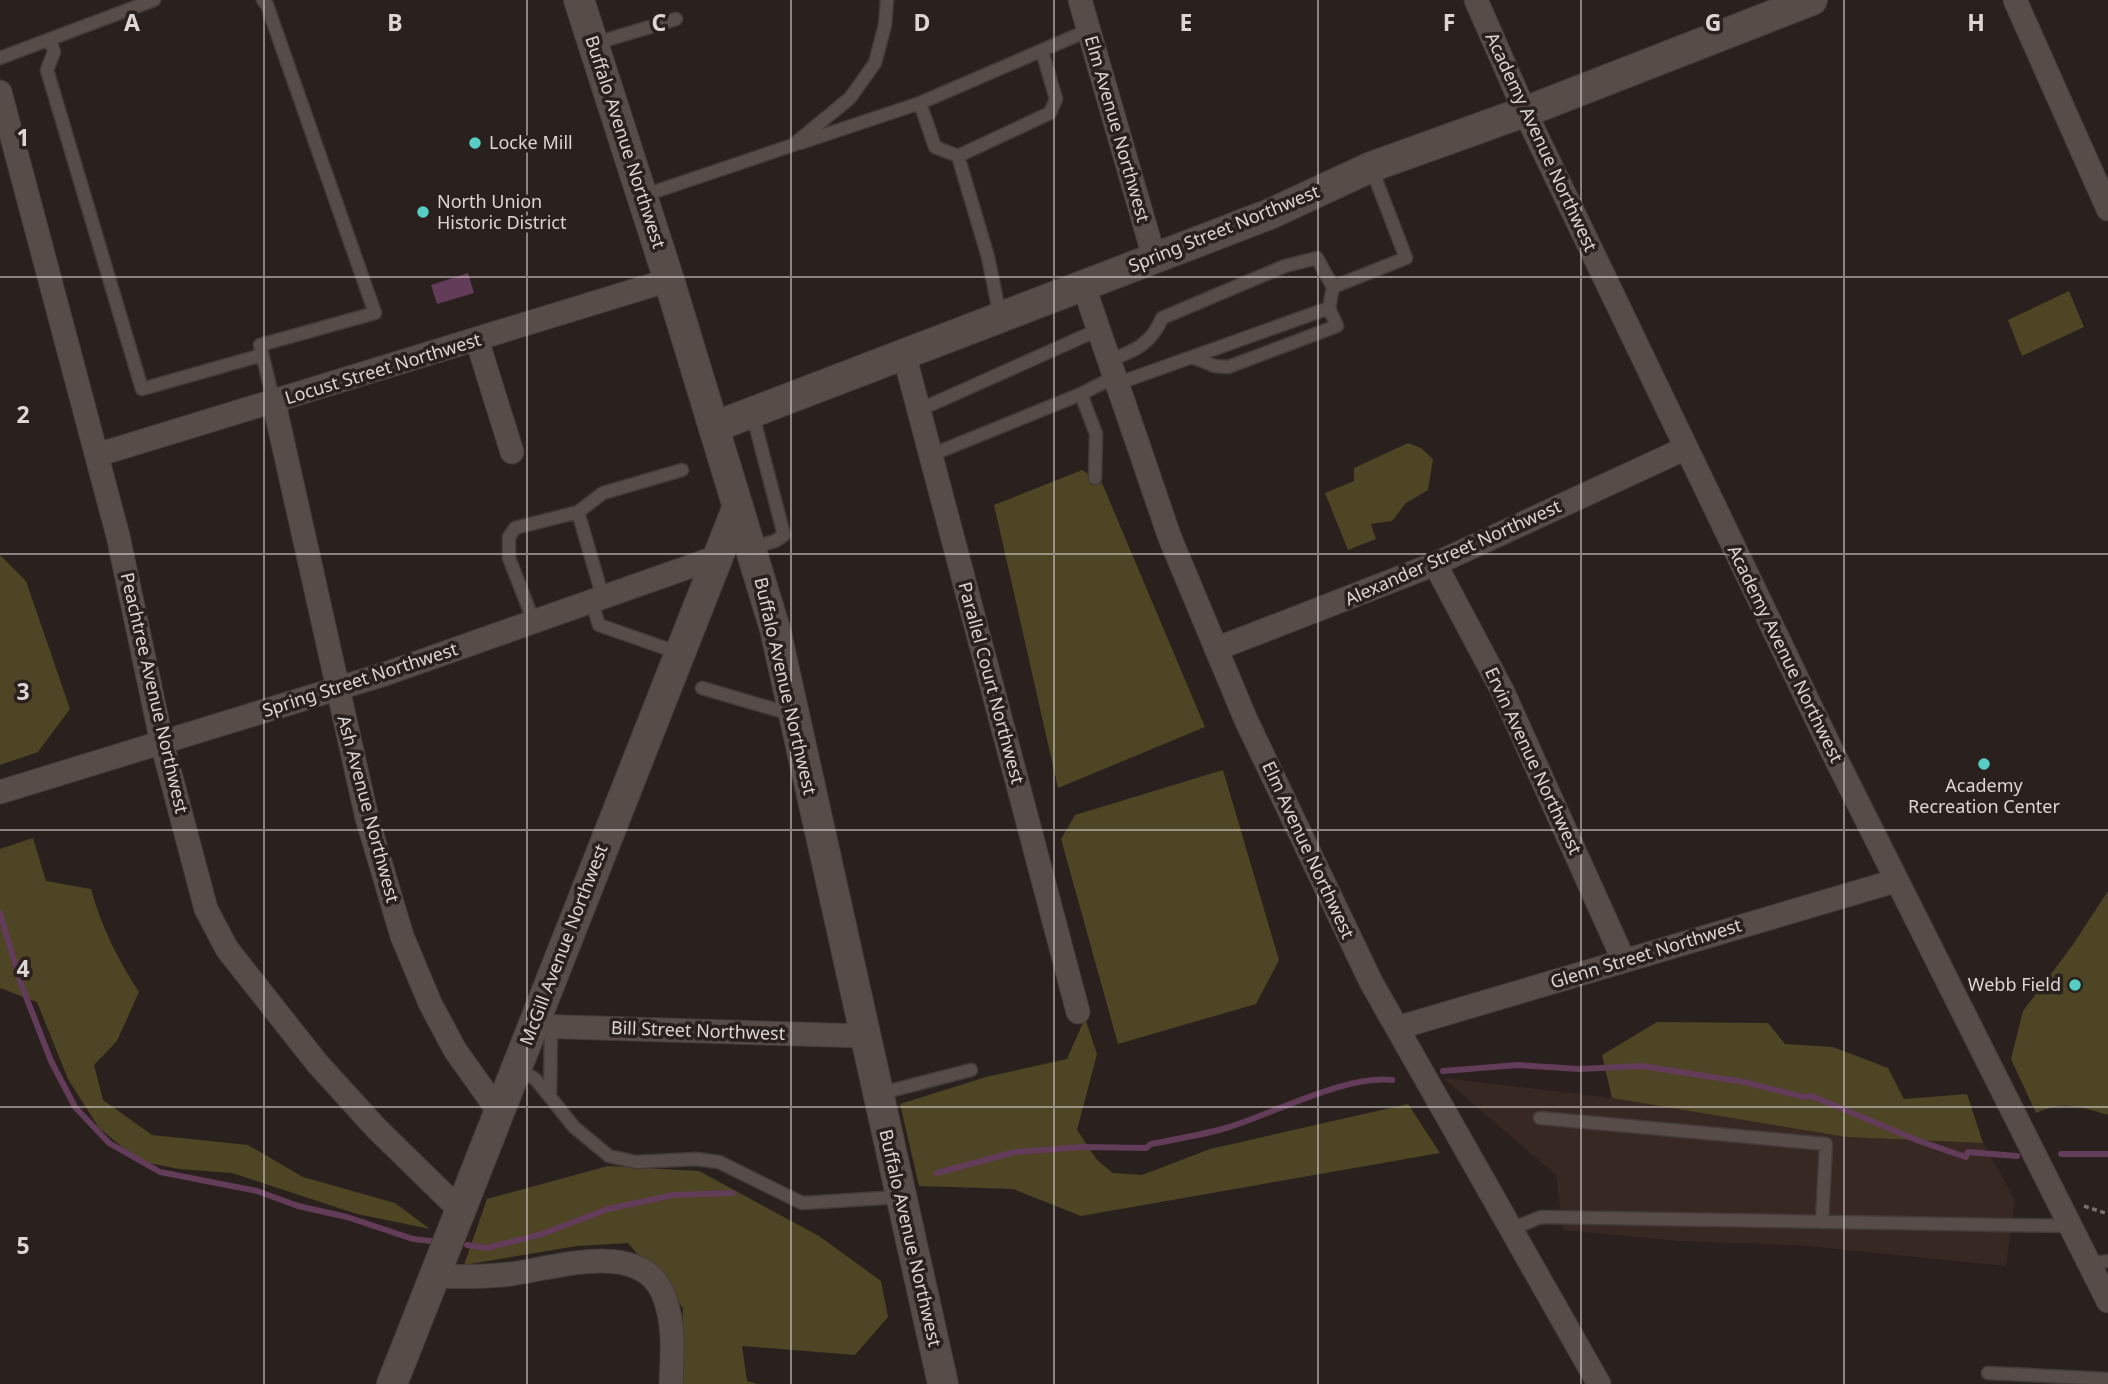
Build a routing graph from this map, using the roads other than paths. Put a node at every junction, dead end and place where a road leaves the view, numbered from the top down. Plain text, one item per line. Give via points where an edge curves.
1 (154, 0) edge
2 (262, 0) edge
3 (579, 0) edge
4 (887, 0) edge
5 (1080, 0) edge
6 (1476, 0) edge
7 (1812, 0) edge
8 (2015, 0) edge
9 (676, 19) dead end
10 (1089, 30) junction
11 (50, 40) junction
12 (593, 44) junction
13 (1042, 51) junction
14 (0, 58) edge
15 (0, 92) edge
16 (920, 103) junction
17 (1525, 112) junction
18 (793, 145) junction
19 (958, 156) junction
20 (1371, 167) junction
21 (642, 196) junction
22 (2108, 209) edge
23 (1154, 257) junction
24 (669, 280) junction
25 (1083, 285) junction
26 (1333, 287) junction
27 (1329, 308) junction
28 (1000, 317) junction
29 (1100, 329) junction
30 (477, 340) junction
31 (904, 354) junction
32 (262, 355) junction
33 (1192, 357) junction
34 (1115, 373) junction
35 (1081, 394) junction
36 (274, 403) junction
37 (919, 410) junction
38 (752, 412) junction
39 (714, 427) junction
40 (1686, 448) junction
41 (512, 452) dead end
42 (97, 455) junction
43 (931, 455) junction
44 (682, 470) dead end
45 (1095, 478) dead end
46 (738, 506) junction
47 (578, 512) junction
48 (751, 548) junction
49 (717, 558) junction
50 (1435, 565) junction
51 (597, 600) junction
52 (534, 622) junction
53 (1216, 649) junction
54 (679, 653) junction
55 (337, 687) junction
56 (702, 688) dead end
57 (794, 716) junction
58 (162, 743) junction
59 (0, 792) edge
60 (1895, 881) junction
61 (1624, 961) junction
62 (1078, 1012) dead end
63 (541, 1027) junction
64 (1397, 1028) junction
65 (864, 1036) junction
66 (516, 1067) junction
67 (971, 1070) dead end
68 (877, 1094) junction
69 (550, 1097) junction
70 (499, 1112) junction
71 (1539, 1118) dead end
72 (901, 1197) junction
73 (461, 1212) junction
74 (1822, 1222) junction
75 (2069, 1226) junction
76 (1511, 1229) junction
77 (2099, 1263) edge
78 (436, 1276) junction
79 (2108, 1301) edge
80 (1988, 1373) dead end
81 (2108, 1379) edge
82 (391, 1384) edge
83 (671, 1384) edge
84 (943, 1384) edge
85 (1599, 1384) edge

1 - 11 lane
2 - 32 lane via 306,111 375,313 260,345
3 - 12 street, Buffalo Avenue Northwest
4 - 18 lane via 874,63 850,98
5 - 10 street, Elm Avenue Northwest
6 - 17 street, Academy Avenue Northwest
7 - 17 street, Spring Street Northwest
8 - 22 street
9 - 12 lane
10 - 13 lane
10 - 23 street, Elm Avenue Northwest
11 - 14 lane
11 - 32 lane via 54,52 47,70 142,389
12 - 21 street, Buffalo Avenue Northwest
13 - 16 lane
13 - 19 lane via 1056,99 1050,113
15 - 42 street, Peachtree Avenue Northwest
16 - 18 lane
16 - 19 lane via 935,147
17 - 20 street, Spring Street Northwest
17 - 40 street, Academy Avenue Northwest
18 - 21 lane
19 - 28 lane via 988,257
20 - 23 street, Spring Street Northwest via 1270,214
20 - 26 lane via 1406,258
21 - 24 street, Buffalo Avenue Northwest
23 - 25 street, Spring Street Northwest
24 - 30 street, Locust Street Northwest
24 - 39 street, Buffalo Avenue Northwest
25 - 28 street, Spring Street Northwest
25 - 29 street, Elm Avenue Northwest
26 - 27 lane
26 - 34 lane via 1317,258 1285,266 1162,318
27 - 33 lane
27 - 33 lane via 1337,327 1228,367
28 - 31 street, Spring Street Northwest
29 - 34 street, Elm Avenue Northwest
29 - 37 lane
30 - 36 street, Locust Street Northwest
30 - 41 street
31 - 37 street, Parallel Court Northwest
31 - 38 street, Spring Street Northwest
32 - 36 lane
33 - 34 lane
34 - 35 lane
34 - 53 street, Elm Avenue Northwest via 1170,538
35 - 43 lane
35 - 45 lane via 1096,434
36 - 42 street, Locust Street Northwest
36 - 55 street, Ash Avenue Northwest
37 - 43 street, Parallel Court Northwest
38 - 39 street, Spring Street Northwest
38 - 48 lane via 784,535
39 - 46 street, Buffalo Avenue Northwest
40 - 50 street, Alexander Street Northwest
40 - 60 street, Academy Avenue Northwest
42 - 58 street, Peachtree Avenue Northwest
43 - 62 street, Parallel Court Northwest
44 - 47 lane via 603,492
46 - 48 street, Buffalo Avenue Northwest
46 - 49 street, McGill Avenue Northwest
47 - 51 lane
47 - 52 lane via 515,528 509,537 509,558
48 - 57 street, Buffalo Avenue Northwest
49 - 51 street, Spring Street Northwest
49 - 54 street, McGill Avenue Northwest
50 - 53 street, Alexander Street Northwest
50 - 61 street, Ervin Avenue Northwest via 1502,690
51 - 52 street, Spring Street Northwest
51 - 54 lane via 599,625
52 - 55 street, Spring Street Northwest
53 - 64 street, Elm Avenue Northwest via 1365,970
54 - 63 street, McGill Avenue Northwest
55 - 58 street, Spring Street Northwest
55 - 70 street, Ash Avenue Northwest via 367,818 402,936 430,1003
56 - 57 lane
57 - 65 street, Buffalo Avenue Northwest
58 - 59 street, Spring Street Northwest
58 - 73 street, Peachtree Avenue Northwest via 206,909 227,949 334,1082
60 - 61 street, Glenn Street Northwest
60 - 75 street, Academy Avenue Northwest
61 - 64 street, Glenn Street Northwest
63 - 65 street, Bill Street Northwest
63 - 66 street, McGill Avenue Northwest
63 - 69 lane
64 - 76 street, Elm Avenue Northwest
65 - 68 street, Buffalo Avenue Northwest
66 - 69 lane via 537,1080
66 - 70 street, McGill Avenue Northwest
67 - 68 lane
68 - 72 street, Buffalo Avenue Northwest
69 - 72 lane via 575,1127 609,1156 636,1162 719,1162 802,1203
70 - 73 street, McGill Avenue Northwest
71 - 74 lane via 1826,1144
72 - 84 street, Buffalo Avenue Northwest
73 - 78 street, McGill Avenue Northwest
74 - 75 lane
74 - 76 lane via 1541,1217
75 - 77 street, Academy Avenue Northwest
76 - 85 street, Elm Avenue Northwest
77 - 79 street, Academy Avenue Northwest
78 - 82 street, McGill Avenue Northwest
78 - 83 street via 510,1274 592,1261 614,1260 634,1266 665,1296 673,1330
80 - 81 lane

